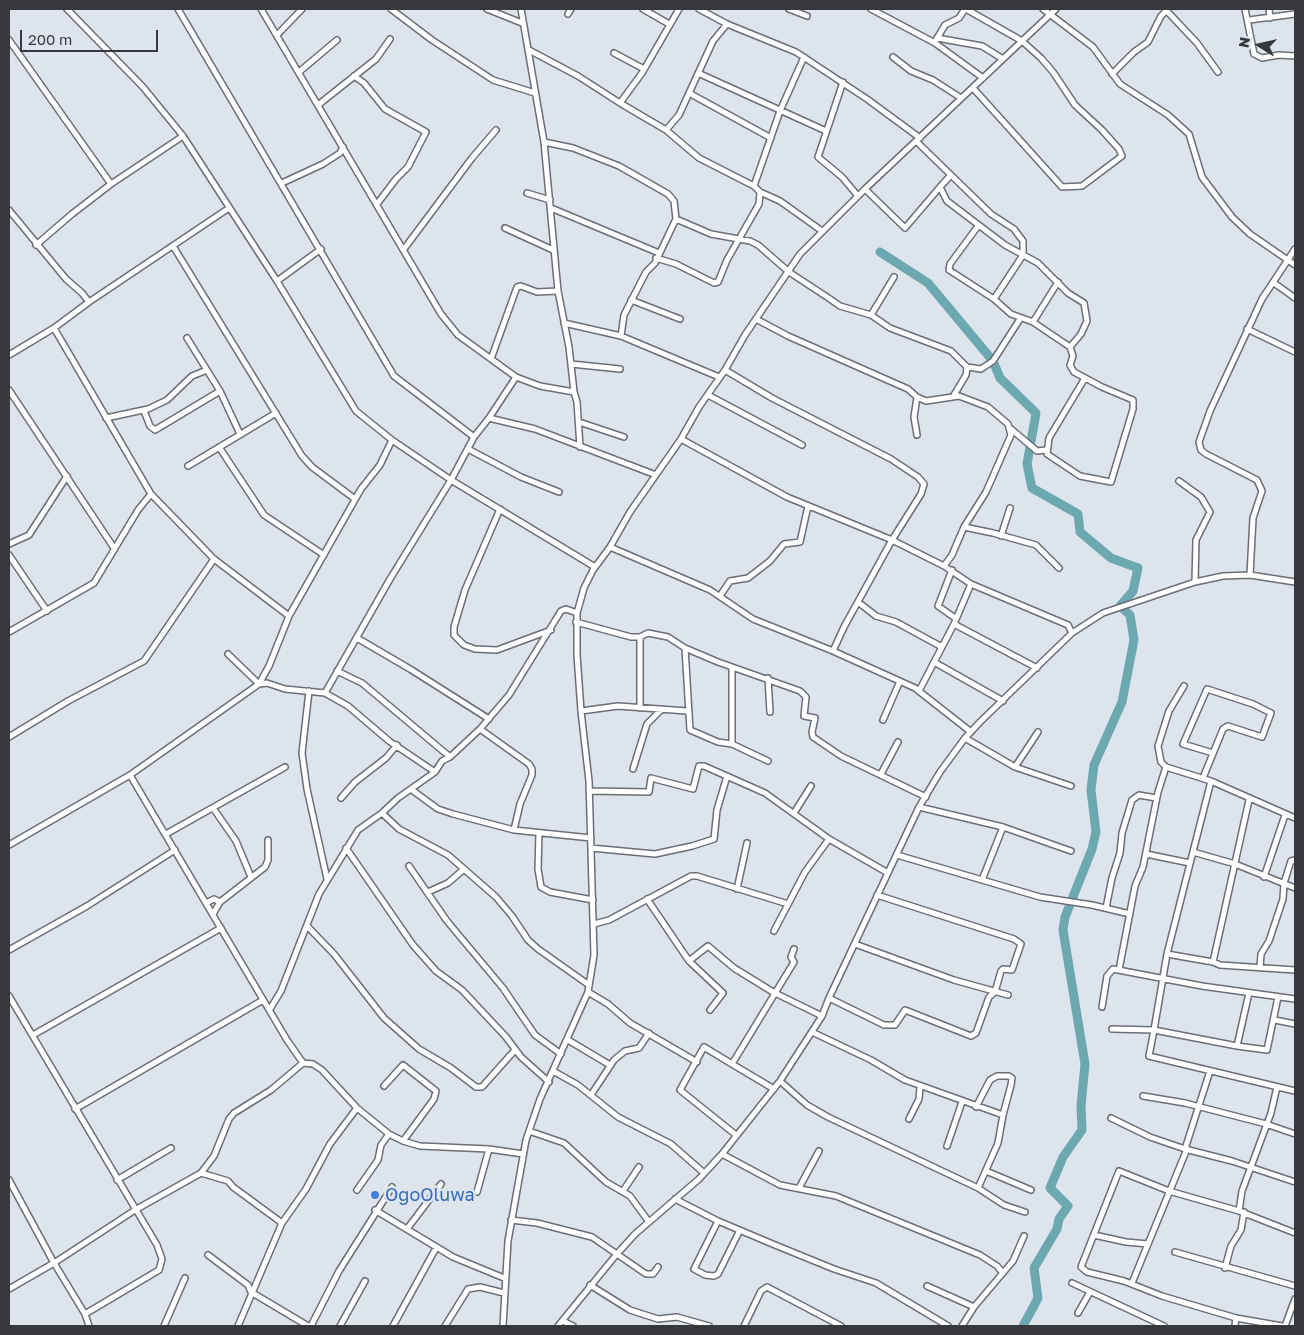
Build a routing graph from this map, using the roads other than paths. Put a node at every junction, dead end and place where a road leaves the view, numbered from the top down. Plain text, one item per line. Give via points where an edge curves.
1 (67, 9) edge
2 (178, 9) edge
3 (261, 9) edge
4 (302, 9) edge
5 (391, 9) edge
6 (487, 9) edge
7 (520, 9) edge
8 (643, 9) edge
9 (678, 9) edge
10 (699, 9) edge
11 (789, 9) edge
12 (870, 9) edge
13 (966, 9) edge
14 (1043, 9) edge
15 (1056, 9) edge
16 (1245, 9) edge
17 (1269, 9) edge
18 (1169, 10) edge
19 (1050, 14) junction
20 (1295, 14) edge
21 (806, 16) dead end
22 (1270, 18) junction
23 (1249, 20) junction
24 (522, 23) junction
25 (669, 24) junction
26 (728, 24) junction
27 (277, 35) junction
28 (390, 39) dead end
29 (9, 40) edge
30 (337, 40) dead end
31 (936, 41) junction
32 (1022, 41) junction
33 (529, 50) junction
34 (614, 53) dead end
35 (893, 56) dead end
36 (1295, 56) edge
37 (804, 57) junction
38 (1003, 59) junction
39 (644, 69) junction
40 (299, 72) junction
41 (1218, 72) dead end
42 (698, 73) junction
43 (1112, 74) junction
44 (354, 76) junction
45 (983, 78) junction
46 (843, 82) junction
47 (973, 88) junction
48 (690, 92) junction
49 (535, 93) junction
50 (961, 98) junction
51 (620, 103) junction
52 (318, 105) junction
53 (780, 110) junction
54 (496, 130) dead end
55 (666, 130) junction
56 (826, 131) junction
57 (183, 136) junction
58 (771, 138) junction
59 (918, 140) junction
60 (544, 142) junction
61 (343, 147) junction
62 (340, 153) junction
63 (350, 158) junction
64 (950, 176) junction
65 (282, 183) junction
66 (111, 184) junction
67 (754, 186) junction
68 (940, 187) junction
69 (865, 189) junction
70 (760, 192) junction
71 (527, 193) dead end
72 (858, 196) junction
73 (550, 200) junction
74 (377, 204) junction
75 (229, 208) junction
76 (551, 208) junction
77 (9, 210) edge
78 (676, 219) junction
79 (978, 226) junction
80 (505, 228) dead end
81 (822, 231) junction
82 (738, 240) junction
83 (36, 246) junction
84 (173, 246) junction
85 (320, 249) junction
86 (404, 249) junction
87 (1295, 249) edge
88 (553, 250) junction
89 (658, 255) junction
90 (1023, 255) junction
91 (1289, 260) junction
92 (1295, 265) edge
93 (789, 272) junction
94 (894, 277) dead end
95 (277, 282) junction
96 (1058, 282) junction
97 (1274, 283) junction
98 (558, 291) junction
99 (1295, 298) edge
100 (994, 299) junction
101 (631, 300) junction
102 (89, 302) junction
103 (871, 315) junction
104 (680, 319) dead end
105 (1020, 319) junction
106 (756, 320) junction
107 (1033, 322) junction
108 (564, 323) junction
109 (54, 328) junction
110 (1247, 329) junction
111 (621, 336) junction
112 (187, 338) dead end
113 (1070, 347) junction
114 (1295, 352) edge
115 (9, 355) edge
116 (491, 359) junction
117 (571, 364) junction
118 (967, 367) junction
119 (620, 369) dead end
120 (208, 370) junction
121 (725, 370) junction
122 (516, 377) junction
123 (719, 377) junction
124 (1086, 378) junction
125 (9, 390) edge
126 (220, 391) junction
127 (574, 392) junction
128 (954, 395) junction
129 (708, 396) junction
130 (917, 397) junction
131 (144, 411) junction
132 (276, 413) junction
133 (106, 418) junction
134 (489, 418) junction
135 (579, 422) junction
136 (1011, 429) junction
137 (240, 434) junction
138 (917, 435) dead end
139 (474, 437) junction
140 (624, 437) dead end
141 (681, 439) junction
142 (392, 440) junction
143 (802, 445) dead end
144 (580, 447) junction
145 (218, 448) junction
146 (468, 449) junction
147 (1046, 450) junction
148 (188, 466) dead end
149 (656, 475) junction
150 (67, 476) junction
151 (451, 480) junction
152 (1179, 481) dead end
153 (559, 492) dead end
154 (152, 494) junction
155 (355, 498) junction
156 (808, 506) junction
157 (1010, 508) dead end
158 (500, 509) junction
159 (964, 527) junction
160 (1001, 536) junction
161 (892, 540) junction
162 (9, 544) edge
163 (610, 547) junction
164 (114, 548) junction
165 (9, 555) edge
166 (324, 555) junction
167 (214, 559) junction
168 (944, 566) junction
169 (595, 567) junction
170 (1059, 568) dead end
171 (952, 570) junction
172 (1250, 575) junction
173 (1195, 582) junction
174 (1295, 582) edge
175 (971, 584) junction
176 (720, 596) junction
177 (858, 602) junction
178 (46, 611) junction
179 (577, 613) junction
180 (289, 616) junction
181 (955, 618) junction
182 (576, 622) junction
183 (954, 624) junction
184 (551, 630) junction
185 (9, 632) edge
186 (1072, 633) junction
187 (640, 637) junction
188 (357, 638) junction
189 (942, 647) junction
190 (685, 648) junction
191 (834, 651) junction
192 (228, 654) dead end
193 (934, 662) junction
194 (732, 667) junction
195 (1037, 668) junction
196 (337, 671) junction
197 (768, 678) junction
198 (900, 681) junction
199 (259, 684) junction
200 (1184, 686) dead end
201 (309, 691) junction
202 (919, 691) junction
203 (325, 693) junction
204 (1002, 701) junction
205 (640, 708) junction
206 (661, 710) junction
207 (580, 711) junction
208 (687, 711) junction
209 (770, 712) dead end
210 (489, 719) junction
211 (883, 720) dead end
212 (480, 729) junction
213 (971, 732) junction
214 (1038, 732) dead end
215 (9, 737) edge
216 (965, 738) junction
217 (898, 742) dead end
218 (732, 744) junction
219 (397, 746) junction
220 (1212, 756) junction
221 (450, 757) junction
222 (768, 761) dead end
223 (285, 767) dead end
224 (1016, 767) junction
225 (1166, 767) junction
226 (632, 769) dead end
227 (435, 772) junction
228 (881, 774) junction
229 (130, 775) junction
230 (727, 776) junction
231 (1203, 778) junction
232 (1211, 781) junction
233 (811, 786) dead end
234 (1071, 786) dead end
235 (412, 790) junction
236 (589, 792) junction
237 (926, 797) junction
238 (340, 798) dead end
239 (1156, 798) junction
240 (1249, 800) junction
241 (920, 807) junction
242 (213, 808) junction
243 (382, 813) junction
244 (794, 813) junction
245 (1285, 815) junction
246 (1295, 818) edge
247 (1003, 827) junction
248 (514, 830) junction
249 (538, 833) junction
250 (166, 834) junction
251 (591, 838) junction
252 (829, 839) junction
253 (268, 840) dead end
254 (747, 843) dead end
255 (9, 845) edge
256 (346, 848) junction
257 (592, 848) junction
258 (175, 850) junction
259 (1071, 851) dead end
260 (1193, 852) junction
261 (1146, 854) junction
262 (897, 855) junction
263 (1295, 860) edge
264 (1190, 863) junction
265 (1235, 864) junction
266 (409, 866) dead end
267 (464, 869) junction
268 (888, 873) junction
269 (251, 877) junction
270 (1264, 877) junction
271 (327, 880) junction
272 (982, 880) junction
273 (1284, 883) junction
274 (1295, 888) edge
275 (737, 889) junction
276 (428, 892) junction
277 (877, 895) junction
278 (647, 899) junction
279 (593, 900) junction
280 (206, 902) junction
281 (220, 902) junction
282 (788, 904) junction
283 (1106, 908) junction
284 (212, 914) junction
285 (1130, 914) junction
286 (594, 924) junction
287 (308, 927) junction
288 (221, 928) junction
289 (774, 931) dead end
290 (855, 944) junction
291 (794, 949) dead end
292 (9, 950) edge
293 (1167, 954) junction
294 (689, 961) junction
295 (1213, 962) junction
296 (1260, 968) junction
297 (1119, 970) junction
298 (1295, 970) edge
299 (1164, 979) junction
300 (590, 984) junction
301 (588, 992) junction
302 (774, 992) junction
303 (995, 992) junction
304 (1249, 993) junction
305 (1008, 995) dead end
306 (9, 996) edge
307 (1278, 997) junction
308 (829, 998) junction
309 (1295, 999) edge
310 (263, 1000) junction
311 (1102, 1007) dead end
312 (270, 1008) junction
313 (710, 1010) dead end
314 (822, 1016) junction
315 (1275, 1020) junction
316 (1295, 1024) edge
317 (1112, 1029) dead end
318 (1154, 1030) junction
319 (812, 1032) junction
320 (649, 1033) junction
321 (33, 1034) junction
322 (568, 1040) junction
323 (1238, 1046) junction
324 (515, 1050) junction
325 (561, 1054) junction
326 (697, 1062) junction
327 (303, 1063) junction
328 (732, 1064) junction
329 (610, 1065) junction
330 (553, 1071) junction
331 (1210, 1071) junction
332 (780, 1081) junction
333 (549, 1082) junction
334 (384, 1086) dead end
335 (920, 1087) junction
336 (1277, 1087) junction
337 (774, 1089) junction
338 (1295, 1091) edge
339 (591, 1095) junction
340 (1143, 1096) dead end
341 (962, 1102) junction
342 (1198, 1106) junction
343 (976, 1107) junction
344 (357, 1108) junction
345 (75, 1109) junction
346 (1003, 1115) junction
347 (1111, 1118) dead end
348 (909, 1120) dead end
349 (1266, 1124) junction
350 (528, 1130) junction
351 (389, 1134) junction
352 (1295, 1134) edge
353 (736, 1135) junction
354 (403, 1142) junction
355 (947, 1146) dead end
356 (171, 1148) dead end
357 (489, 1149) junction
358 (1186, 1149) junction
359 (819, 1151) dead end
360 (523, 1154) junction
361 (722, 1154) junction
362 (639, 1167) dead end
363 (1251, 1167) junction
364 (986, 1171) junction
365 (201, 1173) junction
366 (704, 1173) junction
367 (9, 1180) edge
368 (117, 1180) junction
369 (1295, 1182) edge
370 (441, 1184) dead end
371 (392, 1187) dead end
372 (799, 1188) junction
373 (978, 1188) junction
374 (357, 1190) dead end
375 (1032, 1190) dead end
376 (623, 1191) junction
377 (1170, 1191) junction
378 (477, 1192) dead end
379 (675, 1199) junction
380 (135, 1210) junction
381 (375, 1210) junction
382 (1025, 1212) dead end
383 (1241, 1212) junction
384 (511, 1220) junction
385 (718, 1221) junction
386 (649, 1222) junction
387 (282, 1223) junction
388 (407, 1229) junction
389 (740, 1230) junction
390 (1295, 1233) edge
391 (1094, 1235) junction
392 (1024, 1236) dead end
393 (1136, 1244) junction
394 (1148, 1244) junction
395 (436, 1248) junction
396 (1176, 1252) dead end
397 (1144, 1253) junction
398 (208, 1255) dead end
399 (616, 1255) junction
400 (54, 1263) junction
401 (658, 1267) dead end
402 (1225, 1268) junction
403 (1003, 1273) junction
404 (185, 1278) dead end
405 (504, 1278) junction
406 (365, 1281) dead end
407 (1132, 1283) junction
408 (1072, 1284) dead end
409 (590, 1285) junction
410 (927, 1286) dead end
411 (1295, 1286) edge
412 (9, 1289) edge
413 (251, 1292) junction
414 (1090, 1292) junction
415 (504, 1293) junction
416 (1295, 1299) edge
417 (974, 1307) junction
418 (1078, 1313) dead end
419 (85, 1314) junction
420 (1236, 1318) junction
421 (563, 1321) junction
422 (89, 1326) edge
423 (164, 1326) edge
424 (238, 1326) edge
425 (309, 1326) edge
426 (340, 1326) edge
427 (393, 1326) edge
428 (445, 1326) edge
429 (503, 1326) edge
430 (558, 1326) edge
431 (573, 1326) edge
432 (709, 1326) edge
433 (744, 1326) edge
434 (841, 1326) edge
435 (948, 1326) edge
436 (962, 1326) edge
437 (1164, 1326) edge
438 (1235, 1326) edge
439 (1283, 1326) edge

1 - 57 street via 143,87
2 - 65 street
3 - 27 street
4 - 27 street
5 - 49 street via 493,80
6 - 24 street
7 - 24 street
8 - 25 street
9 - 25 street
10 - 26 street
11 - 21 street
12 - 31 street
13 - 31 street via 959,18 945,25
13 - 32 street
14 - 19 street
15 - 19 street
16 - 23 street
17 - 22 street
18 - 41 street
18 - 43 street via 1161,16 1148,42
19 - 32 street
19 - 43 street via 1093,47
20 - 22 street
22 - 23 street
23 - 36 street via 1251,48 1257,56
24 - 33 street
25 - 39 street
26 - 37 street
26 - 42 street via 714,41
27 - 40 street
28 - 44 street via 376,59
29 - 66 street
30 - 40 street
31 - 38 street via 982,46
31 - 45 street
32 - 38 street
32 - 47 street via 1048,65 1075,105 1119,149 1120,159 1082,186 1062,187
33 - 49 street
33 - 51 street
34 - 39 street
35 - 50 street via 911,71 933,80
37 - 46 street
37 - 53 street
38 - 45 street
39 - 51 street
40 - 52 street
42 - 48 street
42 - 53 street
43 - 91 street via 1120,84 1168,115 1189,134 1202,177 1232,217 1250,234
44 - 52 street
44 - 74 street via 385,109 426,132 408,167
45 - 47 street
46 - 56 street
46 - 59 street
47 - 50 street
48 - 55 street via 679,115
48 - 58 street
49 - 60 street
50 - 59 street
51 - 55 street
52 - 61 street
53 - 56 street
53 - 58 street
54 - 86 street
55 - 67 street via 699,158
56 - 72 street via 818,157
57 - 66 street
57 - 75 street
58 - 67 street
59 - 64 street
59 - 69 street
60 - 73 street
60 - 78 street via 573,148 619,166 668,194 674,201
61 - 62 street
61 - 63 street
62 - 63 street
62 - 65 street
63 - 74 street
64 - 68 street
64 - 90 street via 1020,234
65 - 85 street
66 - 83 street
67 - 70 street
68 - 69 street via 905,228
68 - 79 street via 947,201
69 - 72 street
70 - 81 street via 780,201
70 - 82 street via 759,204
71 - 73 street
72 - 81 street
73 - 76 street
74 - 86 street
75 - 84 street
75 - 95 street
76 - 88 street
76 - 89 street
77 - 83 street
78 - 82 street via 711,234
78 - 89 street
79 - 90 street
79 - 100 street via 949,270
80 - 88 street
81 - 93 street via 800,254
82 - 89 street via 716,283
82 - 93 street via 758,245
83 - 102 street
84 - 102 street
84 - 132 street
85 - 95 street
85 - 139 street via 394,376
86 - 116 street via 441,314 458,334
87 - 91 street
88 - 98 street
89 - 101 street
90 - 96 street via 1038,263
90 - 100 street
91 - 92 street
91 - 97 street
93 - 103 street via 840,306
93 - 106 street
94 - 103 street
95 - 142 street via 350,403
96 - 107 street
96 - 113 street via 1068,294 1084,303 1088,316 1081,334
97 - 99 street
97 - 110 street
98 - 108 street
98 - 116 street via 537,292 517,287
100 - 105 street
101 - 104 street
101 - 111 street via 624,315
102 - 109 street
103 - 118 street via 890,328 951,351
105 - 107 street
105 - 118 street via 993,361 981,369
106 - 121 street
106 - 130 street via 908,389
107 - 113 street
108 - 111 street
108 - 117 street
109 - 115 street
109 - 133 street
110 - 114 street
110 - 172 street via 1199,442 1200,450 1251,475 1262,491 1253,518
111 - 123 street
112 - 120 street
113 - 124 street via 1071,368
116 - 122 street
117 - 119 street
117 - 127 street
118 - 128 street
120 - 126 street
120 - 131 street via 192,376 167,400
121 - 123 street
121 - 161 street via 891,459 918,477 924,484 920,494
122 - 127 street via 551,389
122 - 134 street
123 - 129 street
124 - 147 street via 1049,438
124 - 147 street via 1133,400 1111,482 1080,476 1051,458
125 - 150 street
126 - 131 street via 155,430
126 - 137 street
127 - 135 street
128 - 130 street via 926,401
128 - 136 street via 988,407
129 - 141 street
129 - 143 street
130 - 138 street via 914,417
131 - 133 street
132 - 137 street
132 - 155 street via 312,467
133 - 154 street
134 - 139 street
134 - 144 street via 535,429
135 - 140 street
135 - 144 street
136 - 147 street via 1037,451
136 - 159 street via 982,500
137 - 145 street
139 - 146 street
141 - 149 street
141 - 156 street
142 - 151 street
142 - 155 street via 380,466
144 - 149 street
145 - 148 street
145 - 166 street via 264,514
146 - 151 street
146 - 153 street
149 - 163 street
150 - 162 street via 29,535
150 - 164 street
151 - 158 street
151 - 188 street
152 - 173 street via 1202,497 1210,512 1196,540
154 - 164 street
154 - 167 street
155 - 166 street
156 - 161 street
156 - 176 street via 800,542 784,544 770,561 748,578 730,581
157 - 160 street
158 - 169 street
158 - 184 street via 465,590 454,634 464,645 497,650
159 - 160 street
159 - 168 street
160 - 170 street via 1036,545
161 - 168 street
161 - 177 street
163 - 169 street
163 - 176 street
164 - 178 street via 94,583
165 - 178 street
166 - 180 street
167 - 180 street
167 - 215 street via 144,661
168 - 171 street
169 - 179 street via 584,588
171 - 175 street
171 - 181 street via 938,606
172 - 173 street
172 - 174 street
173 - 186 street via 1103,613
175 - 181 street
175 - 186 street via 1068,625
176 - 191 street via 753,619
177 - 189 street via 876,616 896,622
177 - 191 street
178 - 185 street
179 - 182 street
179 - 184 street via 566,609 561,611
180 - 199 street
181 - 183 street
182 - 187 street via 631,638
182 - 207 street
183 - 189 street
183 - 195 street
184 - 210 street via 510,695
186 - 195 street
187 - 190 street via 648,633 662,635
187 - 205 street
188 - 196 street
188 - 210 street
189 - 193 street
190 - 194 street
190 - 208 street
191 - 198 street
192 - 199 street
193 - 202 street
193 - 204 street
194 - 197 street
194 - 218 street
195 - 204 street
196 - 203 street
196 - 221 street via 362,683
197 - 209 street
197 - 228 street via 804,694 804,716 815,718 813,737 841,756
198 - 202 street
198 - 211 street
199 - 201 street
199 - 229 street
200 - 225 street via 1170,711 1158,746 1158,755
201 - 203 street
201 - 271 street via 302,753
202 - 213 street
203 - 219 street via 348,706
204 - 213 street
205 - 206 street
205 - 207 street via 618,706
206 - 208 street
206 - 226 street via 647,724
207 - 236 street
208 - 218 street via 691,731
210 - 212 street
212 - 221 street
212 - 248 street via 532,769
213 - 216 street
214 - 224 street
216 - 224 street
216 - 237 street
217 - 228 street
218 - 222 street
219 - 227 street
219 - 238 street
220 - 220 street via 1183,744 1207,689 1271,713 1262,737 1228,726 1223,728
220 - 231 street
221 - 227 street via 442,761
223 - 242 street
224 - 234 street
225 - 231 street
225 - 239 street
227 - 235 street
228 - 237 street
229 - 250 street
229 - 255 street
230 - 236 street via 701,766 693,789 651,778 649,792
230 - 244 street via 755,787
230 - 257 street via 716,810 714,839 655,854
231 - 232 street
232 - 240 street
232 - 260 street
233 - 244 street
235 - 243 street
235 - 248 street via 438,809
236 - 251 street
237 - 241 street
239 - 261 street
239 - 283 street via 1139,795 1132,800
240 - 245 street
240 - 265 street
241 - 247 street
241 - 262 street
242 - 250 street
242 - 269 street via 244,855
243 - 256 street via 358,830
243 - 267 street via 399,829 448,855
244 - 252 street
245 - 246 street
245 - 270 street
247 - 259 street
247 - 272 street
248 - 249 street
249 - 251 street
249 - 279 street via 541,887 550,892
250 - 258 street
251 - 257 street
252 - 268 street
252 - 282 street via 805,872
253 - 269 street via 265,867
254 - 275 street
256 - 271 street
256 - 324 street via 413,945 436,971 462,990
257 - 279 street
258 - 280 street
258 - 292 street via 87,906
260 - 264 street
260 - 265 street
261 - 264 street
261 - 285 street
262 - 268 street
262 - 272 street
263 - 273 street via 1291,861
264 - 293 street
265 - 270 street
265 - 295 street
266 - 276 street
267 - 276 street via 448,883
267 - 300 street via 496,897 528,940
268 - 277 street
269 - 281 street
270 - 273 street
271 - 287 street
272 - 283 street via 1040,897
273 - 274 street
273 - 296 street via 1283,899 1262,954
275 - 278 street via 691,876
275 - 282 street
276 - 325 street via 535,1034
277 - 290 street
277 - 303 street via 1018,941 1020,948 1012,970 1001,971
278 - 286 street via 609,920
278 - 294 street
279 - 286 street
280 - 281 street
280 - 284 street
281 - 284 street
282 - 289 street
283 - 285 street
284 - 288 street
285 - 297 street
286 - 300 street
287 - 312 street via 281,991
287 - 324 street via 334,954 384,1018 419,1049 476,1087 482,1087
288 - 310 street
288 - 321 street
290 - 303 street
290 - 308 street
291 - 302 street via 791,957 794,962
293 - 295 street
293 - 299 street
294 - 302 street via 708,946 734,968
294 - 313 street via 723,993
295 - 296 street via 1220,966
296 - 298 street
297 - 299 street
297 - 311 street via 1110,970 1107,976
299 - 304 street
299 - 318 street
300 - 301 street
301 - 320 street
301 - 322 street
302 - 314 street
302 - 328 street
303 - 305 street
303 - 308 street via 989,997 976,1033 971,1036 906,1010 896,1025 884,1025
304 - 307 street
304 - 323 street
306 - 321 street
307 - 309 street
307 - 315 street
308 - 314 street
310 - 312 street
310 - 345 street
312 - 327 street
314 - 319 street
315 - 316 street
315 - 323 street via 1267,1050
317 - 318 street
318 - 323 street
318 - 331 street via 1149,1056
319 - 332 street
319 - 335 street
320 - 326 street
320 - 329 street via 639,1048 625,1051
321 - 345 street
322 - 325 street
322 - 329 street
324 - 333 street
325 - 330 street
326 - 328 street via 704,1047
326 - 353 street via 680,1090
327 - 344 street via 313,1064 322,1070
327 - 365 street via 228,1119 214,1156
328 - 337 street
329 - 339 street
330 - 333 street
330 - 339 street
331 - 336 street
331 - 342 street
332 - 337 street
332 - 373 street via 807,1105 828,1117
333 - 350 street
334 - 354 street via 403,1065 436,1091 434,1099
335 - 341 street
335 - 348 street via 919,1099
336 - 338 street
336 - 349 street
337 - 353 street
339 - 366 street via 618,1117 671,1144
340 - 342 street
341 - 343 street
341 - 355 street
342 - 349 street
342 - 358 street
343 - 346 street
343 - 346 street via 990,1080 1009,1076 1011,1085
344 - 351 street
344 - 387 street via 330,1144 306,1189
345 - 368 street
346 - 364 street via 998,1143
347 - 358 street via 1150,1137
349 - 352 street
349 - 363 street
350 - 360 street
350 - 376 street via 564,1143 606,1182
351 - 354 street
351 - 374 street via 381,1145 378,1160
353 - 361 street
354 - 357 street via 420,1146
356 - 368 street
357 - 360 street
357 - 378 street
358 - 363 street
358 - 377 street
359 - 372 street
360 - 384 street
361 - 366 street
361 - 372 street via 780,1185
362 - 376 street
363 - 369 street
363 - 383 street via 1242,1191
364 - 373 street
364 - 375 street
365 - 380 street
365 - 387 street via 228,1181
366 - 379 street
367 - 400 street
368 - 380 street
370 - 388 street
371 - 381 street
372 - 403 street via 858,1204 980,1255
373 - 382 street via 1004,1205
376 - 386 street
377 - 383 street
377 - 391 street via 1119,1171
377 - 394 street
379 - 385 street
379 - 386 street
380 - 400 street
380 - 419 street via 157,1245 162,1259 159,1270
381 - 388 street
381 - 425 street
383 - 390 street
383 - 402 street via 1241,1230 1231,1246
384 - 399 street via 592,1237
384 - 405 street
385 - 389 street
385 - 389 street via 694,1270 706,1275 718,1274
386 - 399 street
387 - 413 street
388 - 395 street
389 - 435 street via 834,1269 876,1282
391 - 393 street
391 - 407 street via 1081,1267 1083,1270
392 - 403 street via 1013,1261
393 - 394 street
393 - 397 street
394 - 397 street
395 - 405 street
395 - 427 street
396 - 402 street
397 - 407 street
398 - 413 street via 248,1285
399 - 401 street via 646,1274 653,1274
399 - 409 street
400 - 412 street
400 - 419 street
402 - 411 street
403 - 417 street
404 - 423 street
405 - 415 street
406 - 426 street
407 - 420 street via 1162,1296
408 - 414 street
409 - 421 street
409 - 432 street via 630,1310 658,1319 677,1316
410 - 417 street
413 - 424 street
413 - 425 street
414 - 418 street
414 - 437 street
415 - 428 street via 480,1287 468,1289
415 - 429 street
416 - 439 street
417 - 436 street
419 - 422 street
420 - 438 street
420 - 439 street
421 - 430 street
421 - 431 street
433 - 434 street via 761,1291 767,1287

